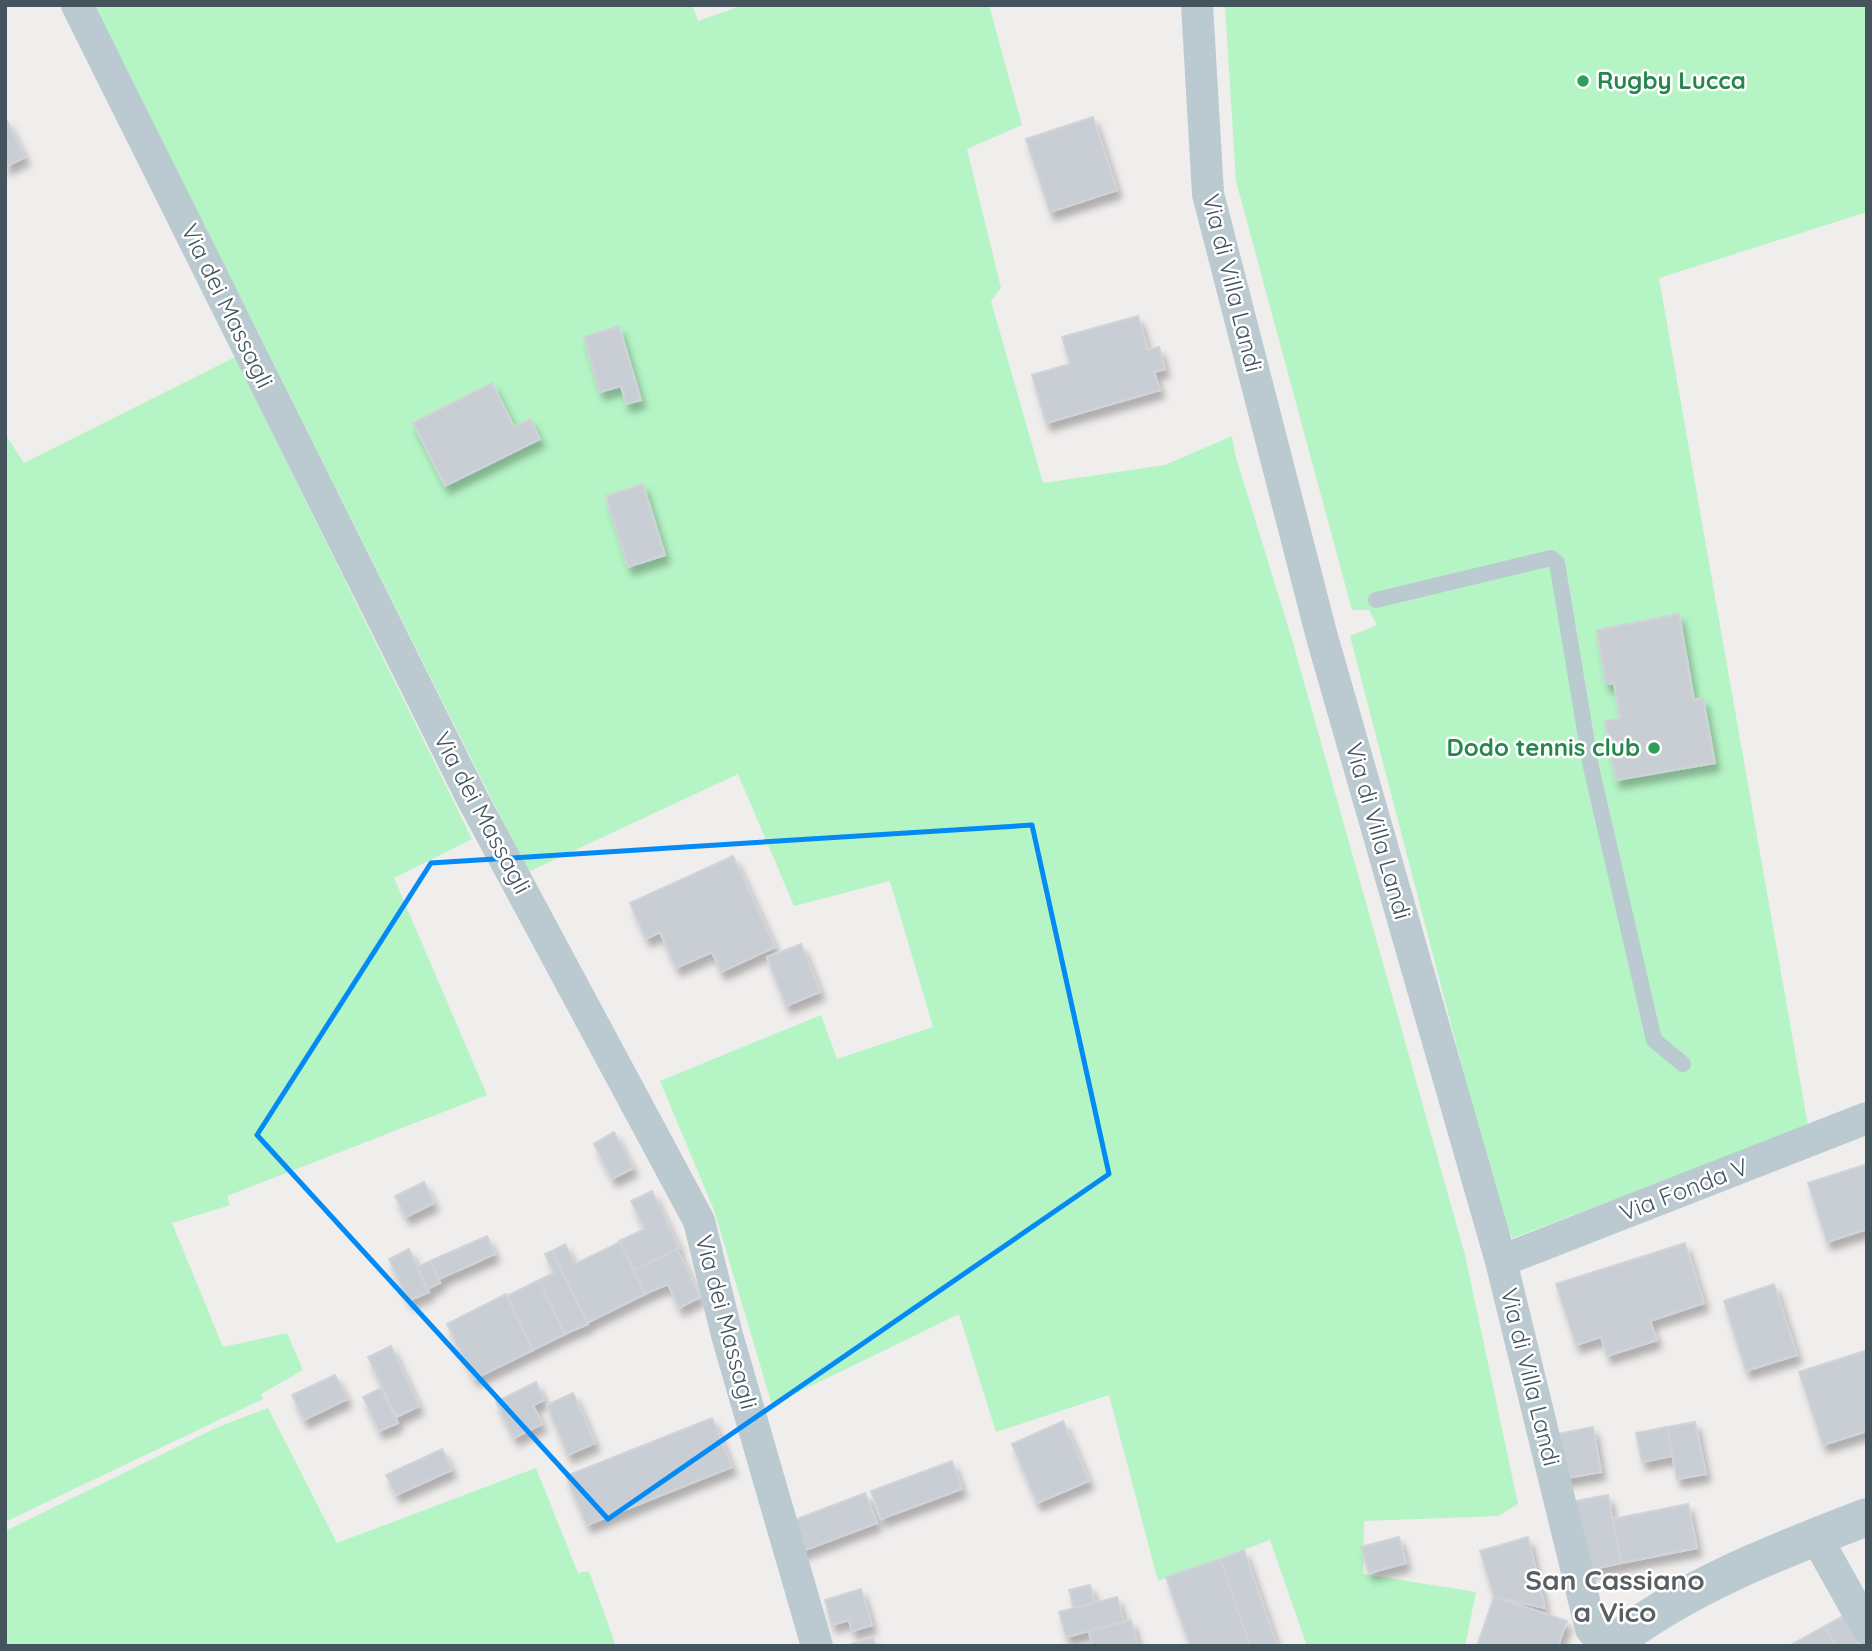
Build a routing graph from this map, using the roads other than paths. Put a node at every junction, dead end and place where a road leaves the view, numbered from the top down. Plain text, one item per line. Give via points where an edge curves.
1 (77, 5) edge
2 (1197, 5) edge
3 (1376, 600) dead end
4 (1683, 1065) dead end
5 (1867, 1118) edge
6 (1501, 1261) junction
7 (1867, 1517) edge
8 (1816, 1537) junction
9 (1867, 1628) edge
10 (817, 1646) edge
11 (1607, 1646) edge

1 - 10 street, Via dei Massagli via 473,800 699,1221 727,1335
2 - 6 street, Via di Villa Landi via 1208,194 1322,638
3 - 4 lane via 1551,558 1557,563 1591,767 1654,1040
5 - 6 street, Via Fonda V
6 - 11 street, Via di Villa Landi via 1591,1629
7 - 8 street
8 - 9 street
8 - 11 street via 1701,1586

